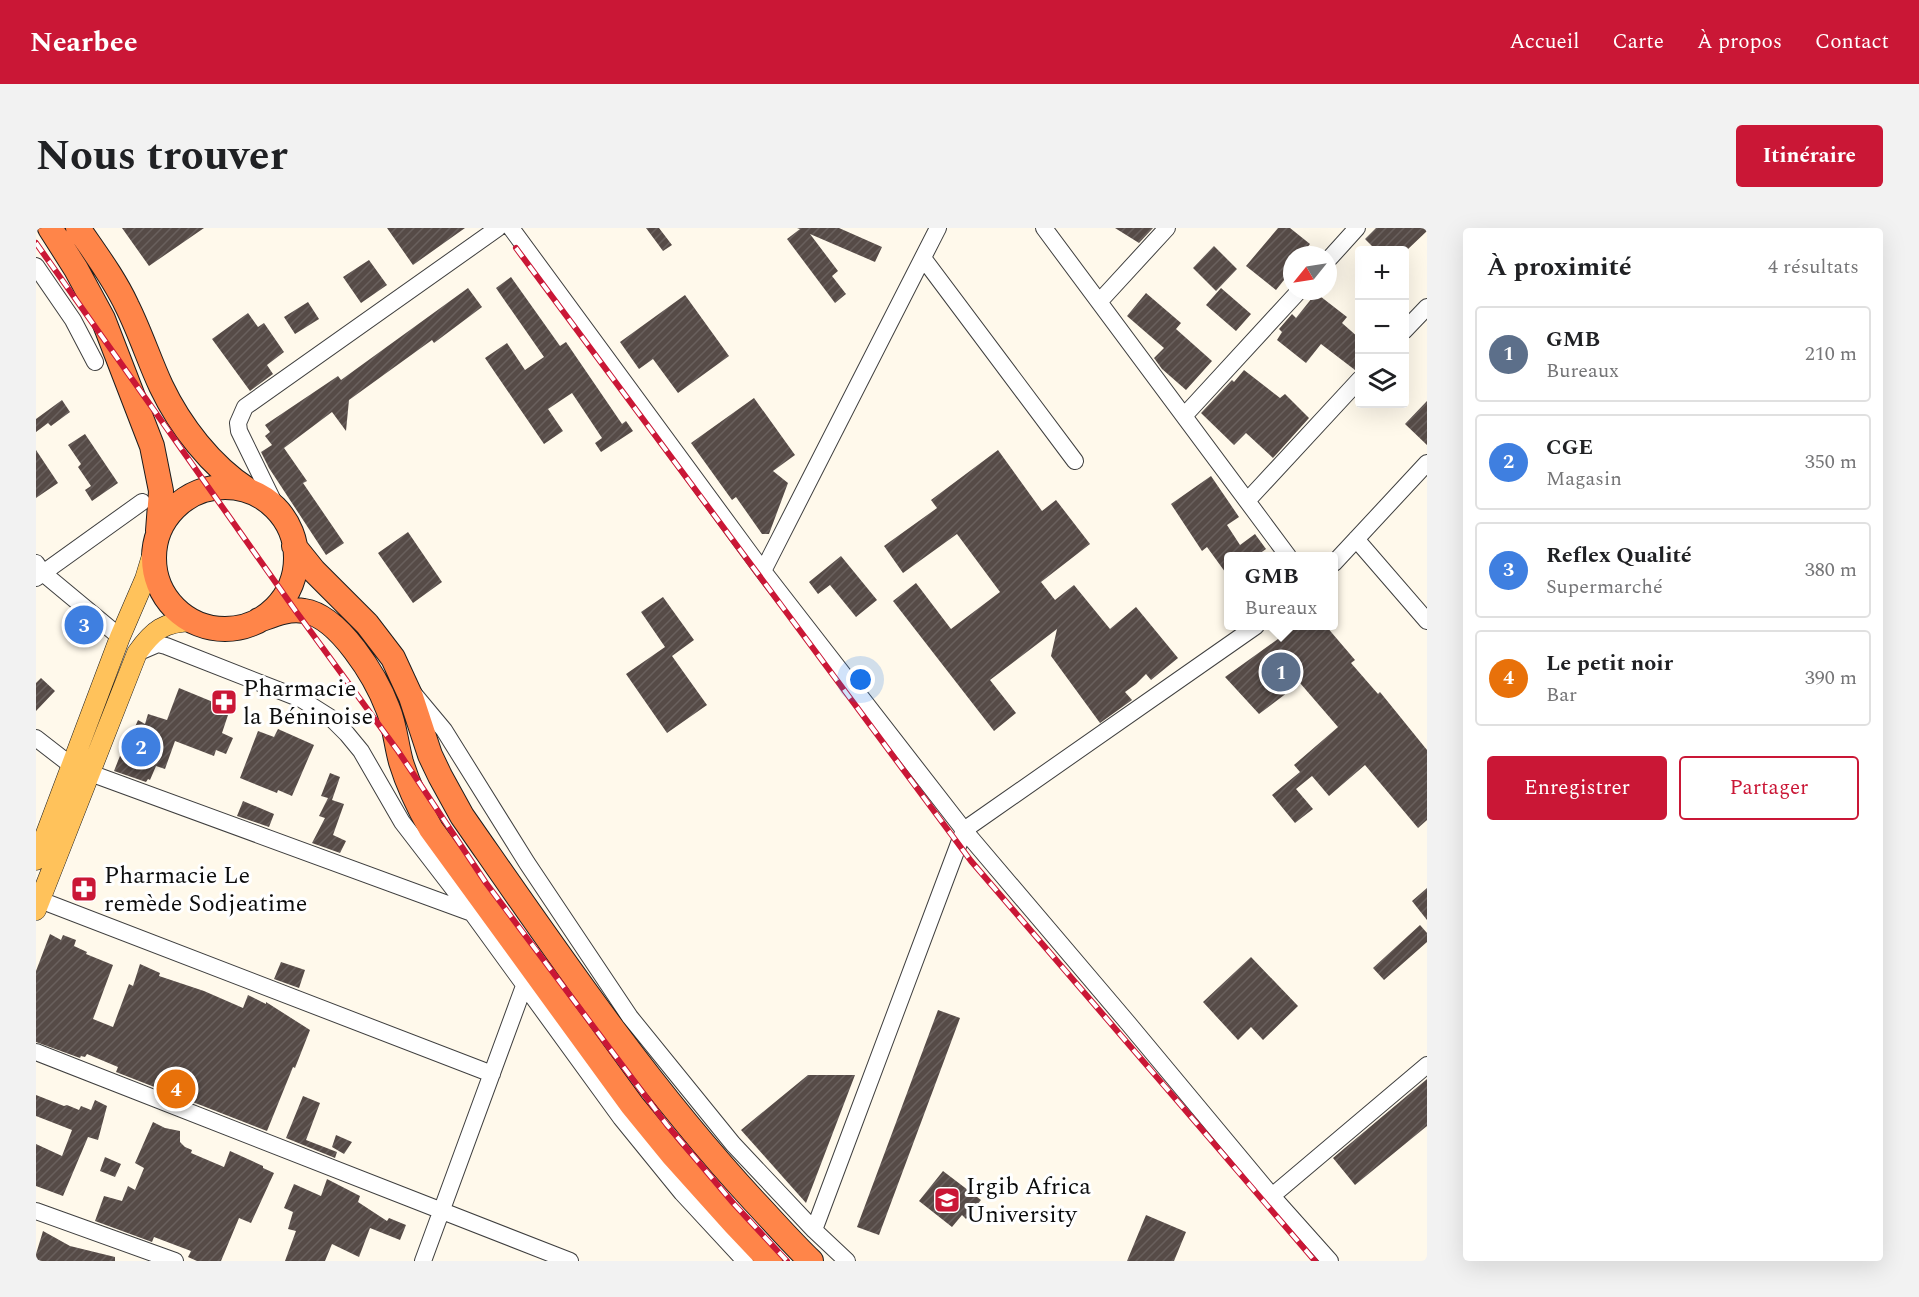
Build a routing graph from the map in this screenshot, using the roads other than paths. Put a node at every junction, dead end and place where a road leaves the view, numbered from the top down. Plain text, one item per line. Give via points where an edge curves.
1 (50, 228) edge
2 (78, 228) edge
3 (498, 228) edge
4 (511, 228) edge
5 (938, 228) edge
6 (1044, 228) edge
7 (1167, 228) edge
8 (1357, 228) edge
9 (1337, 250) edge
10 (923, 258) junction
11 (36, 266) edge
12 (1291, 300) edge
13 (1099, 302) junction
14 (1427, 307) edge
15 (1409, 326) edge
16 (95, 362) dead end
17 (1355, 383) edge
18 (1184, 416) junction
19 (1075, 461) dead end
20 (1427, 463) edge
21 (253, 494) junction
22 (1247, 501) junction
23 (142, 502) dead end
24 (280, 514) junction
25 (1356, 539) junction
26 (156, 541) junction
27 (294, 546) junction
28 (1285, 552) edge
29 (1338, 559) edge
30 (38, 571) edge
31 (764, 571) junction
32 (259, 620) junction
33 (192, 621) junction
34 (1427, 621) edge
35 (1250, 630) edge
36 (120, 637) junction
37 (136, 653) junction
38 (405, 683) junction
39 (36, 738) edge
40 (81, 769) junction
41 (964, 830) junction
42 (36, 860) edge
43 (527, 863) junction
44 (506, 880) junction
45 (38, 905) edge
46 (472, 913) junction
47 (524, 986) junction
48 (36, 1052) edge
49 (1427, 1065) edge
50 (492, 1074) junction
51 (1272, 1197) junction
52 (36, 1211) edge
53 (442, 1211) junction
54 (814, 1230) junction
55 (175, 1261) edge
56 (423, 1261) edge
57 (570, 1261) edge
58 (745, 1261) edge
59 (770, 1261) edge
60 (811, 1261) edge
61 (847, 1261) edge
62 (1330, 1261) edge

1 - 26 highway via 103,319 152,446 161,491
2 - 21 highway via 127,306 177,414 222,471
3 - 24 street via 245,407 239,430
4 - 31 street
5 - 10 street
6 - 13 street
7 - 13 street
8 - 9 street
10 - 19 street
10 - 31 street
11 - 16 street via 73,320
12 - 18 street
13 - 18 street
14 - 15 street
17 - 22 street
18 - 22 street
20 - 25 street
21 - 24 highway
21 - 26 highway via 227,488 195,494 173,509
22 - 28 street
23 - 30 street
24 - 27 highway
25 - 29 street
25 - 34 street
26 - 33 highway via 154,564 161,588 176,609
26 - 36 main road via 145,579
27 - 32 highway via 289,589 275,609
27 - 38 highway via 367,624 393,658
30 - 36 street
31 - 41 street
32 - 33 highway via 221,629
32 - 59 highway via 284,612 306,611 319,616 345,638 381,693 405,774 431,829 632,1105
33 - 37 main road via 172,622 163,627
35 - 41 street
36 - 40 main road
37 - 40 main road
37 - 46 street via 158,644 166,646 300,699 331,718 361,751 402,822
38 - 43 street via 444,730
38 - 44 highway via 440,776
39 - 40 street
40 - 42 main road
40 - 45 main road
40 - 46 street
41 - 51 street
41 - 54 street
43 - 44 street
43 - 54 street via 656,1050 733,1144
44 - 60 highway via 669,1102 721,1165
45 - 50 street
46 - 47 street
47 - 50 street
47 - 58 street via 650,1154
48 - 53 street
49 - 51 street
50 - 53 street
51 - 62 street
52 - 55 street
53 - 56 street
53 - 57 street
54 - 61 street

